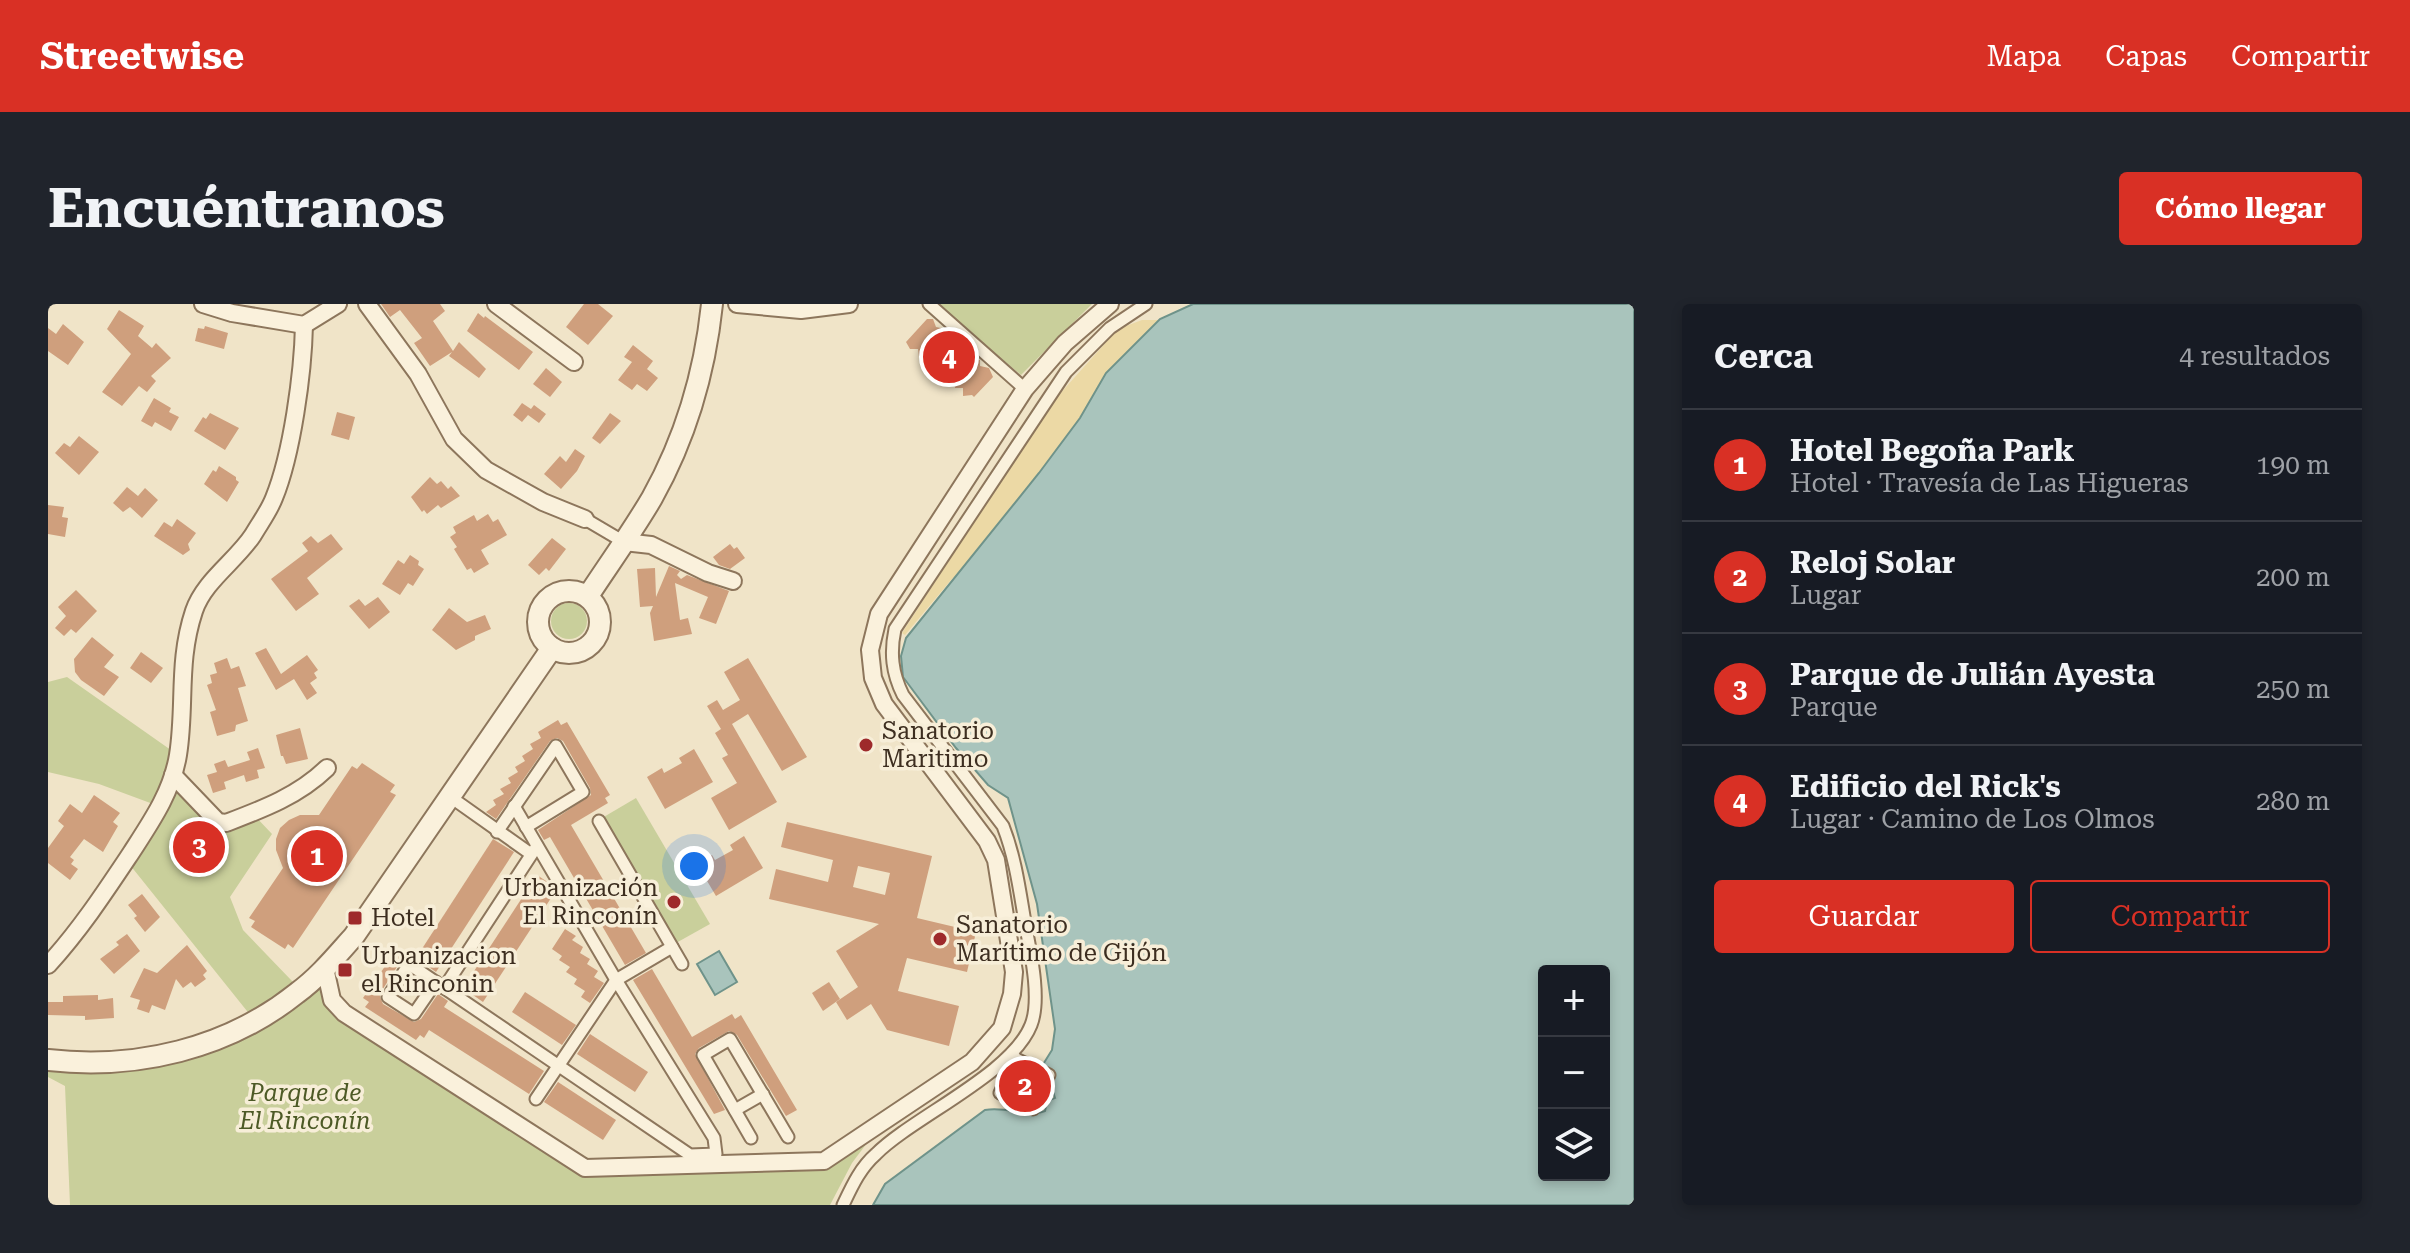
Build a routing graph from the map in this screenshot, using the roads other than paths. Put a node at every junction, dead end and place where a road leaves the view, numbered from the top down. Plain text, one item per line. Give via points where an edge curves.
1 (203, 304) edge
2 (338, 304) edge
3 (367, 304) edge
4 (496, 304) edge
5 (712, 304) edge
6 (737, 304) edge
7 (929, 304) edge
8 (1110, 304) edge
9 (1146, 304) edge
10 (841, 305) edge
11 (304, 325) junction
12 (574, 362) dead end
13 (1025, 389) junction
14 (585, 519) joint
15 (624, 542) junction
16 (733, 581) dead end
17 (588, 596) junction
18 (552, 648) junction
19 (327, 768) dead end
20 (173, 775) junction
21 (459, 803) dead end
22 (514, 806) junction
23 (599, 821) dead end
24 (526, 827) junction
25 (497, 832) junction
26 (534, 850) junction
27 (672, 947) junction
28 (682, 964) dead end
29 (48, 965) edge
30 (325, 968) junction
31 (616, 980) junction
32 (440, 985) junction
33 (1014, 1056) junction
34 (48, 1060) edge
35 (559, 1065) junction
36 (763, 1094) junction
37 (536, 1099) dead end
38 (735, 1110) junction
39 (788, 1137) dead end
40 (751, 1138) dead end
41 (843, 1205) edge

1 - 11 street
2 - 11 street
3 - 14 street via 418,374 454,439 486,470
4 - 12 street
5 - 15 street via 695,393 680,437
6 - 10 street via 801,310
7 - 13 street
8 - 13 street via 1065,343
9 - 33 street via 1110,328 1066,372 895,629 891,649 903,695 1003,826 1011,848 1035,977 1031,1025
11 - 20 street via 286,460 274,500 195,608 182,660
13 - 30 street via 879,614 870,650 873,678 884,704 996,860 1014,972 1012,994 1002,1028 972,1062 824,1161 585,1168 344,1013 332,1000
14 - 15 street
15 - 16 street via 651,545
15 - 17 street
17 - 18 street via 600,622 597,635 580,652
17 - 18 street via 565,591 544,604 539,628
18 - 30 street via 354,936
19 - 20 street via 285,799 226,823 218,822
20 - 29 street via 159,809 93,911
21 - 25 street
22 - 24 street
22 - 24 street via 556,746 583,792
22 - 25 street
23 - 27 street
24 - 26 street
25 - 26 street
26 - 31 street
26 - 32 street
27 - 28 street
27 - 31 street
30 - 34 street via 255,1021 212,1041 123,1062
31 - 35 street
31 - 35 street via 714,1138 716,1154 690,1155
32 - 32 street via 414,1014 388,997 409,964
32 - 35 street
33 - 33 street via 1000,1093 1033,1109 1049,1075
33 - 41 street via 877,1152 860,1171
35 - 37 street
36 - 38 street
36 - 38 street via 730,1039 703,1055
36 - 39 street
38 - 40 street

